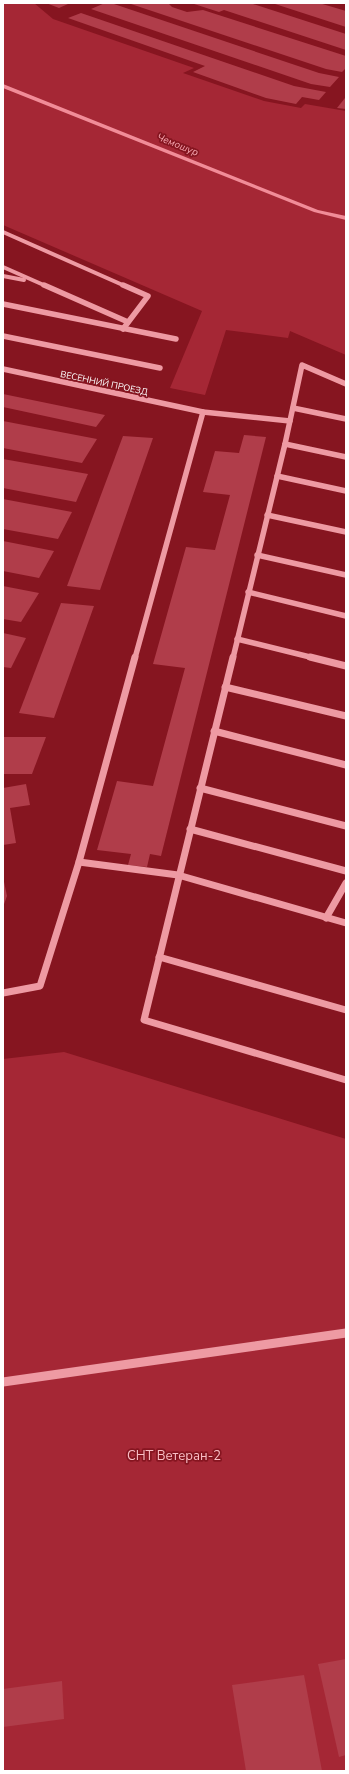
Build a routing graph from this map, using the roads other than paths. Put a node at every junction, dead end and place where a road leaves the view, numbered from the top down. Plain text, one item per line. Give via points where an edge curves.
1 (3, 232) edge
2 (3, 267) edge
3 (3, 276) edge
4 (37, 282) junction
5 (3, 304) edge
6 (128, 322) junction
7 (123, 329) junction
8 (3, 336) edge
9 (176, 339) dead end
10 (160, 368) dead end
11 (3, 369) edge
12 (346, 384) edge
13 (293, 408) junction
14 (203, 412) junction
15 (346, 419) edge
16 (290, 421) junction
17 (285, 444) junction
18 (346, 457) edge
19 (277, 476) junction
20 (346, 491) edge
21 (267, 515) junction
22 (346, 532) edge
23 (257, 555) junction
24 (346, 575) edge
25 (248, 592) junction
26 (346, 616) edge
27 (237, 639) junction
28 (346, 666) edge
29 (225, 687) junction
30 (346, 716) edge
31 (214, 731) junction
32 (346, 765) edge
33 (200, 788) junction
34 (346, 826) edge
35 (190, 829) junction
36 (79, 862) junction
37 (346, 871) edge
38 (178, 876) junction
39 (346, 883) edge
40 (344, 891) edge
41 (326, 918) junction
42 (346, 923) edge
43 (159, 956) junction
44 (3, 992) edge
45 (346, 1010) edge
46 (346, 1080) edge
47 (346, 1334) edge
48 (3, 1382) edge

1 - 6 street via 148,296
2 - 4 street
3 - 4 street
4 - 6 street
5 - 7 street
6 - 7 street
7 - 9 street
8 - 10 street
11 - 14 street, ВЕСЕННИЙ ПРОЕЗД
12 - 13 street via 302,365
13 - 15 street
13 - 16 street
14 - 16 street, ВЕСЕННИЙ ПРОЕЗД
14 - 36 street
16 - 17 street
17 - 18 street
17 - 19 street
19 - 20 street
19 - 21 street
21 - 22 street
21 - 23 street
23 - 24 street
23 - 25 street
25 - 26 street
25 - 27 street
27 - 28 street
27 - 29 street
29 - 30 street
29 - 31 street
31 - 32 street
31 - 33 street
33 - 34 street
33 - 35 street
35 - 37 street
35 - 38 street
36 - 38 street
36 - 44 street via 40,986
38 - 41 street
38 - 43 street
39 - 40 street
40 - 41 street
41 - 42 street
43 - 45 street
43 - 46 street via 144,1020
47 - 48 street

